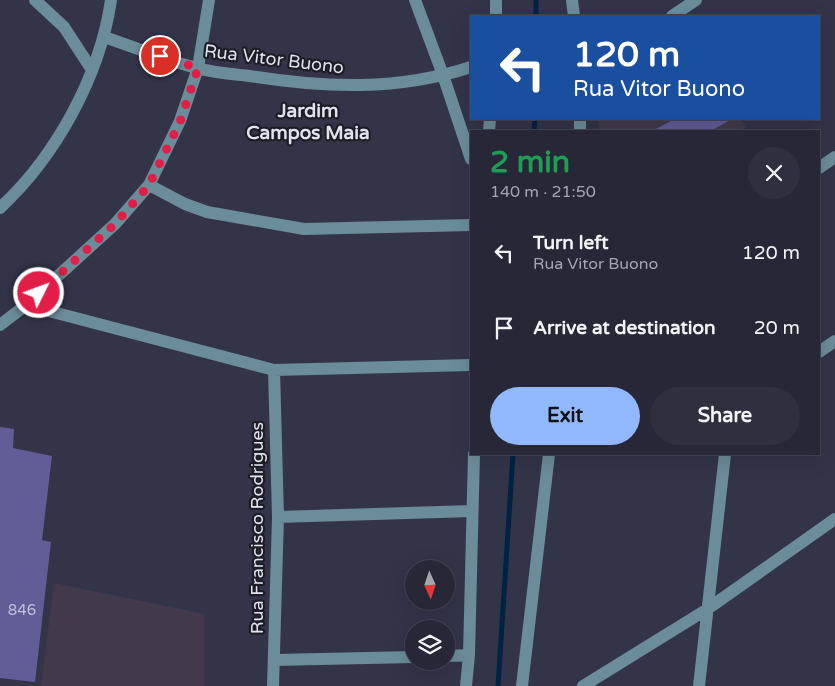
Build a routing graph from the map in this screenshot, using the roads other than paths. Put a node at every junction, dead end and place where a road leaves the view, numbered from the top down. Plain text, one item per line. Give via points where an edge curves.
1 (35, 0) edge
2 (111, 0) edge
3 (209, 0) edge
4 (415, 0) edge
5 (496, 0) edge
6 (572, 0) edge
7 (696, 0) edge
8 (496, 15) edge
9 (574, 15) edge
10 (674, 15) edge
11 (104, 37) junction
12 (470, 67) edge
13 (198, 68) junction
14 (92, 70) junction
15 (443, 75) junction
16 (470, 156) edge
17 (835, 157) edge
18 (820, 167) edge
19 (149, 185) junction
20 (0, 208) edge
21 (470, 225) edge
22 (26, 305) junction
23 (0, 325) edge
24 (835, 341) edge
25 (820, 351) edge
26 (470, 365) edge
27 (274, 370) junction
28 (474, 455) edge
29 (549, 455) edge
30 (724, 455) edge
31 (472, 511) junction
32 (278, 517) junction
33 (835, 519) edge
34 (706, 610) junction
35 (469, 655) junction
36 (455, 656) edge
37 (405, 657) edge
38 (274, 660) junction
39 (273, 686) edge
40 (466, 686) edge
41 (522, 686) edge
42 (583, 686) edge
43 (699, 686) edge

1 - 14 street via 64,27
2 - 11 street
3 - 13 street
4 - 15 street
5 - 8 street
6 - 9 street
7 - 10 street
11 - 13 street, Rua Vitor Buono
11 - 14 street
12 - 15 street, Rua Vitor Buono
13 - 15 street, Rua Vitor Buono via 325,85 384,85
13 - 19 street via 180,122
14 - 20 street via 66,125 38,167
15 - 16 street
17 - 18 street
19 - 21 street via 207,212 304,228
19 - 22 street via 115,224
22 - 23 street
22 - 27 street
24 - 25 street
26 - 27 street
27 - 32 street, Rua Francisco Rodrigues
28 - 31 street
29 - 41 street
30 - 34 street
31 - 32 street
31 - 35 street
32 - 38 street, Rua Francisco Rodrigues
33 - 34 street
34 - 42 street
34 - 43 street
35 - 36 street
35 - 40 street
37 - 38 street
38 - 39 street, Rua Francisco Rodrigues

